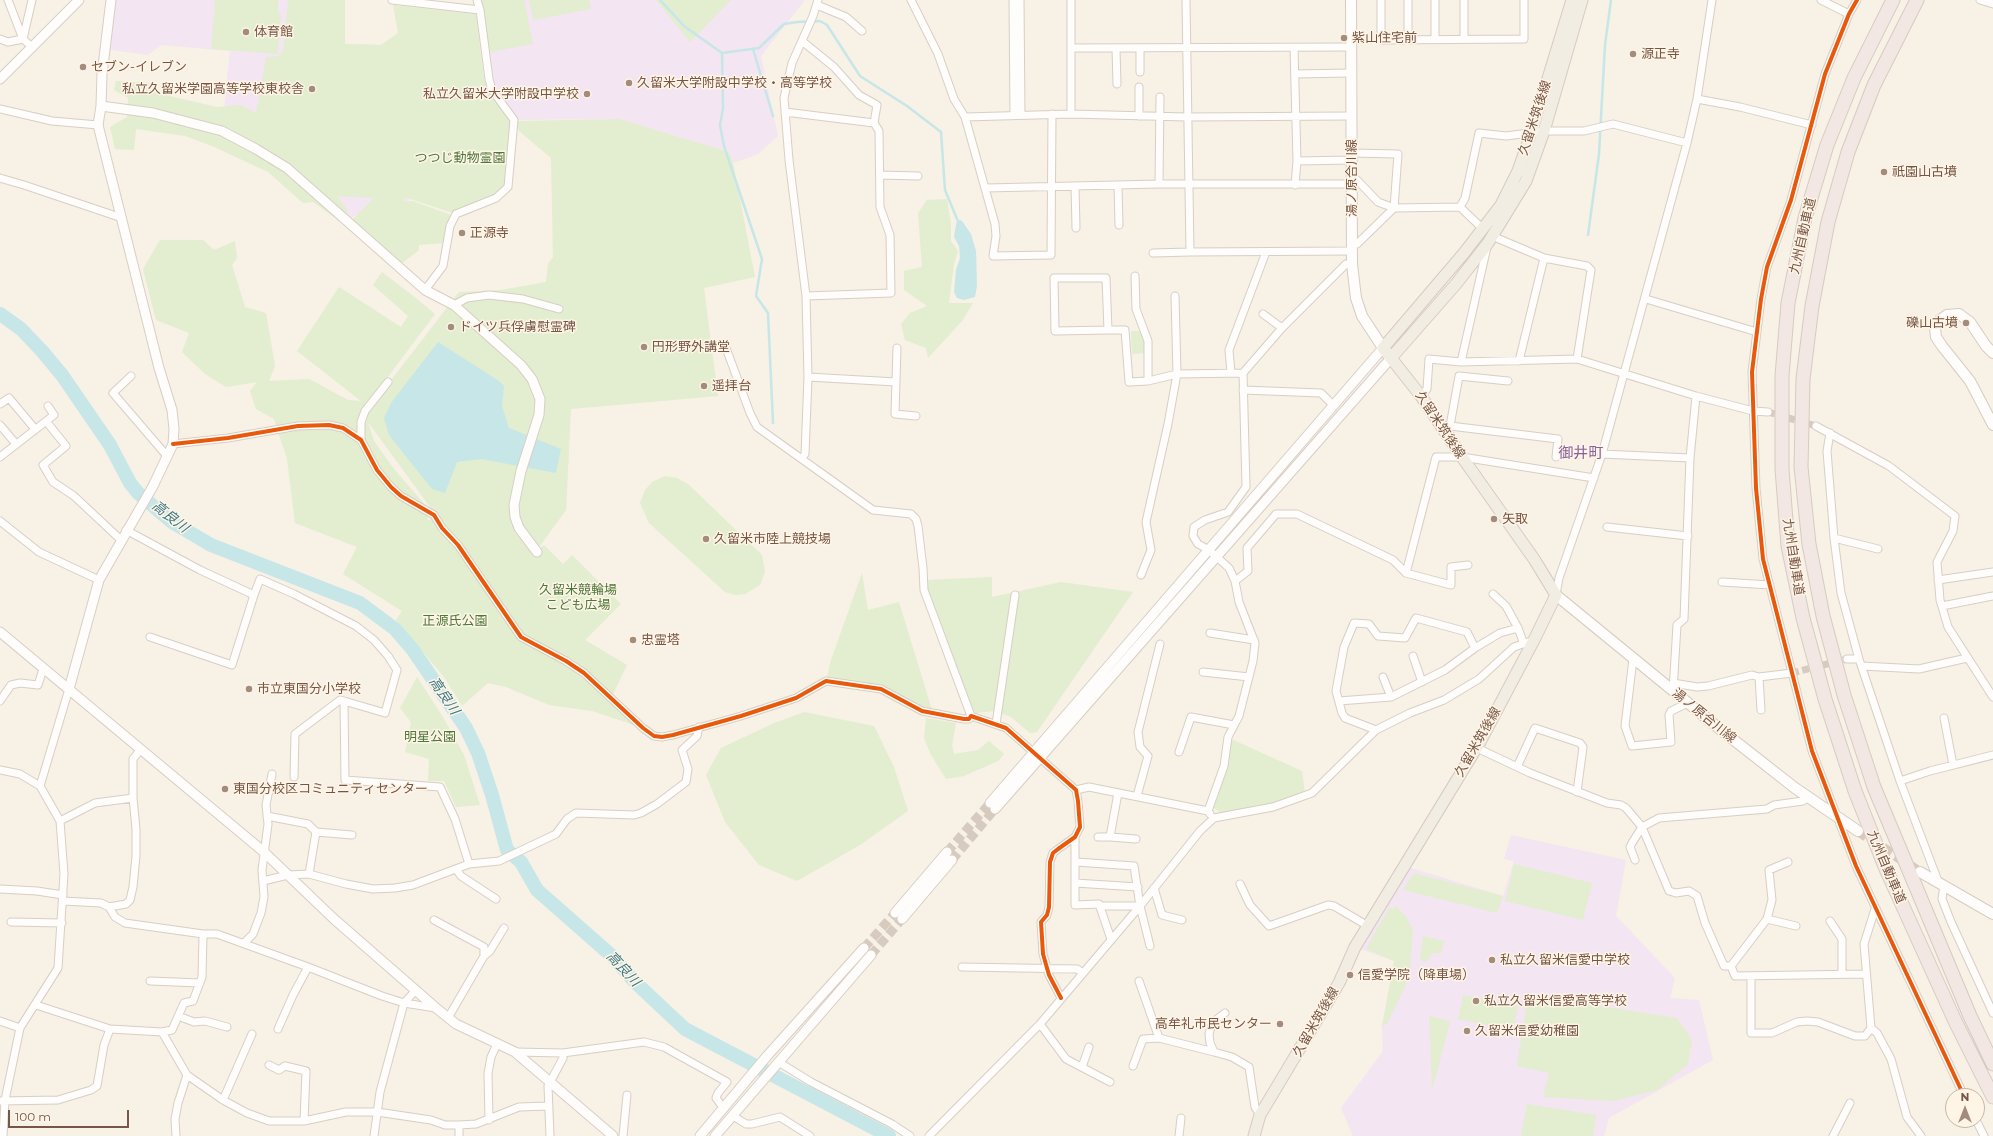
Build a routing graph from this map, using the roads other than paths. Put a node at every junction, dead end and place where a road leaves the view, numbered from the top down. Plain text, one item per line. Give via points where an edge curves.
1 (8, 0) edge
2 (32, 0) edge
3 (79, 0) edge
4 (111, 0) edge
5 (392, 0) edge
6 (477, 0) edge
7 (911, 0) edge
8 (1014, 0) edge
9 (1020, 0) edge
10 (1071, 0) edge
11 (1186, 0) edge
12 (1351, 0) edge
13 (1380, 0) edge
14 (1408, 0) edge
15 (1435, 0) edge
16 (1464, 0) edge
17 (1524, 0) edge
18 (1572, 0) edge
19 (1582, 0) edge
20 (1712, 0) edge
21 (1820, 0) edge
22 (1857, 0) edge
23 (1893, 0) edge
24 (1917, 0) edge
25 (1980, 0) edge
26 (817, 3) edge
27 (1993, 4) edge
28 (480, 10) junction
29 (1849, 14) junction
30 (862, 30) dead end
31 (0, 39) edge
32 (23, 39) junction
33 (1408, 39) junction
34 (1435, 39) junction
35 (1464, 39) junction
36 (802, 41) junction
37 (32, 47) junction
38 (1350, 47) junction
39 (1071, 48) junction
40 (1186, 48) junction
41 (1294, 48) junction
42 (1116, 49) junction
43 (1140, 49) junction
44 (1140, 72) dead end
45 (1350, 73) junction
46 (1295, 74) junction
47 (0, 79) edge
48 (1117, 84) dead end
49 (1139, 87) dead end
50 (1160, 97) dead end
51 (1697, 99) junction
52 (102, 106) junction
53 (0, 109) edge
54 (785, 112) junction
55 (1052, 114) junction
56 (1071, 114) junction
57 (1017, 115) junction
58 (1160, 115) junction
59 (1139, 116) junction
60 (1295, 116) junction
61 (1352, 116) junction
62 (965, 117) junction
63 (1187, 117) junction
64 (874, 123) junction
65 (98, 125) junction
66 (1812, 125) junction
67 (1544, 132) junction
68 (1531, 134) junction
69 (1687, 143) junction
70 (1352, 156) junction
71 (1297, 161) junction
72 (880, 175) junction
73 (918, 176) dead end
74 (0, 178) edge
75 (1352, 182) junction
76 (1159, 184) junction
77 (1189, 184) junction
78 (1052, 185) junction
79 (1296, 185) junction
80 (1075, 186) junction
81 (1118, 186) junction
82 (986, 188) junction
83 (1460, 207) junction
84 (1394, 208) junction
85 (122, 218) junction
86 (1119, 225) dead end
87 (1076, 228) dead end
88 (1484, 229) junction
89 (1490, 240) junction
90 (1352, 247) junction
91 (1190, 252) junction
92 (1266, 252) junction
93 (1153, 253) dead end
94 (1544, 258) junction
95 (1352, 264) junction
96 (1135, 276) dead end
97 (425, 290) junction
98 (806, 296) junction
99 (1175, 296) dead end
100 (1646, 299) junction
101 (454, 305) junction
102 (559, 309) dead end
103 (1263, 314) dead end
104 (1282, 328) junction
105 (1108, 330) junction
106 (1757, 332) junction
107 (726, 348) dead end
108 (896, 348) dead end
109 (1383, 348) junction
110 (1993, 353) edge
111 (1391, 358) junction
112 (1577, 359) junction
113 (1520, 361) junction
114 (1461, 362) junction
115 (1243, 373) junction
116 (1177, 374) junction
117 (1231, 374) junction
118 (1624, 374) junction
119 (131, 376) dead end
120 (808, 378) junction
121 (1148, 381) junction
122 (388, 382) dead end
123 (896, 382) junction
124 (1508, 382) dead end
125 (1243, 390) junction
126 (1420, 396) junction
127 (1696, 396) junction
128 (0, 404) edge
129 (48, 406) dead end
130 (1334, 406) junction
131 (1753, 411) junction
132 (1768, 412) tunnel mouth
133 (916, 416) dead end
134 (46, 421) junction
135 (0, 425) edge
136 (1993, 425) edge
137 (1816, 426) tunnel mouth
138 (1447, 428) junction
139 (35, 429) junction
140 (1830, 433) junction
141 (361, 440) junction
142 (16, 444) junction
143 (173, 444) junction
144 (1602, 454) junction
145 (167, 456) junction
146 (0, 457) edge
147 (1462, 457) junction
148 (1556, 457) dead end
149 (802, 458) junction
150 (1690, 458) junction
151 (1594, 478) junction
152 (0, 521) edge
153 (1607, 527) dead end
154 (126, 530) junction
155 (1688, 536) junction
156 (1834, 538) junction
157 (121, 540) junction
158 (1878, 549) dead end
159 (1209, 550) junction
160 (537, 552) dead end
161 (1216, 557) junction
162 (1468, 565) dead end
163 (1993, 572) edge
164 (1406, 573) junction
165 (1141, 575) dead end
166 (99, 580) junction
167 (1938, 580) junction
168 (1235, 581) junction
169 (1722, 582) dead end
170 (1770, 585) junction
171 (1493, 594) dead end
172 (254, 595) junction
173 (1015, 595) dead end
174 (1556, 595) junction
175 (1993, 596) edge
176 (1942, 606) junction
177 (1518, 628) junction
178 (0, 632) edge
179 (1210, 633) dead end
180 (150, 637) dead end
181 (1254, 640) junction
182 (1529, 642) junction
183 (1160, 644) dead end
184 (1475, 648) junction
185 (1413, 656) dead end
186 (1967, 658) junction
187 (1633, 659) junction
188 (1847, 660) tunnel mouth
189 (1860, 663) junction
190 (44, 669) junction
191 (1203, 672) dead end
192 (1792, 673) junction
193 (1250, 677) junction
194 (1383, 677) dead end
195 (1759, 677) junction
196 (1422, 682) junction
197 (1673, 687) junction
198 (69, 689) junction
199 (1990, 689) edge
200 (1391, 697) junction
201 (1993, 697) edge
202 (0, 701) edge
203 (344, 701) junction
204 (1339, 701) junction
205 (1688, 703) junction
206 (1761, 710) dead end
207 (971, 716) junction
208 (1944, 718) dead end
209 (996, 724) junction
210 (1234, 725) junction
211 (699, 727) junction
212 (1376, 730) junction
213 (1477, 748) junction
214 (141, 750) junction
215 (1179, 752) dead end
216 (1993, 755) edge
217 (1036, 756) junction
218 (1953, 765) junction
219 (1517, 767) junction
220 (0, 770) edge
221 (272, 774) dead end
222 (294, 777) dead end
223 (1900, 781) junction
224 (40, 786) junction
225 (1076, 790) junction
226 (1578, 792) junction
227 (1118, 793) junction
228 (1137, 796) junction
229 (1808, 797) junction
230 (133, 798) junction
231 (993, 806) tunnel mouth
232 (1208, 811) junction
233 (267, 816) junction
234 (1214, 818) junction
235 (1839, 818) junction
236 (60, 821) junction
237 (1642, 827) junction
238 (1858, 831) tunnel mouth
239 (316, 832) junction
240 (352, 835) dead end
241 (1075, 837) junction
242 (1098, 837) dead end
243 (1110, 837) junction
244 (1136, 839) dead end
245 (264, 852) junction
246 (950, 856) tunnel mouth
247 (1635, 860) dead end
248 (1076, 862) junction
249 (1788, 862) dead end
250 (469, 864) junction
251 (456, 869) junction
252 (1920, 872) tunnel mouth
253 (309, 874) junction
254 (288, 875) junction
255 (263, 881) junction
256 (1075, 883) junction
257 (1941, 883) junction
258 (1240, 884) dead end
259 (1138, 887) junction
260 (1154, 888) junction
261 (0, 889) edge
262 (63, 898) junction
263 (496, 900) dead end
264 (1100, 906) junction
265 (1140, 906) junction
266 (109, 907) junction
267 (1875, 909) junction
268 (1993, 914) edge
269 (898, 916) tunnel mouth
270 (1767, 919) junction
271 (434, 920) dead end
272 (1182, 920) dead end
273 (1830, 921) dead end
274 (11, 922) dead end
275 (62, 923) junction
276 (1368, 926) junction
277 (1796, 926) dead end
278 (504, 928) dead end
279 (203, 934) junction
280 (1111, 939) junction
281 (244, 943) junction
282 (1150, 946) dead end
283 (864, 948) tunnel mouth
284 (871, 955) tunnel mouth
285 (484, 956) junction
286 (1731, 966) junction
287 (308, 967) junction
288 (962, 967) dead end
289 (1047, 968) junction
290 (1083, 973) junction
291 (1842, 974) junction
292 (1866, 974) junction
293 (1750, 976) junction
294 (150, 981) dead end
295 (1139, 981) dead end
296 (200, 983) junction
297 (416, 990) junction
298 (1061, 998) junction
299 (404, 1003) junction
300 (36, 1005) junction
301 (436, 1008) junction
302 (1225, 1013) dead end
303 (1993, 1013) edge
304 (178, 1016) junction
305 (448, 1018) junction
306 (0, 1021) edge
307 (1040, 1024) junction
308 (227, 1027) dead end
309 (20, 1028) junction
310 (1870, 1028) junction
311 (110, 1029) junction
312 (278, 1029) dead end
313 (162, 1032) junction
314 (252, 1034) dead end
315 (1159, 1038) junction
316 (497, 1044) junction
317 (1089, 1047) dead end
318 (515, 1052) junction
319 (1214, 1052) junction
320 (563, 1053) junction
321 (780, 1063) junction
322 (1993, 1064) edge
323 (269, 1065) dead end
324 (1133, 1066) dead end
325 (1082, 1067) junction
326 (187, 1075) junction
327 (550, 1082) junction
328 (1110, 1082) dead end
329 (1960, 1088) edge
330 (627, 1095) dead end
331 (1993, 1097) edge
332 (223, 1100) junction
333 (2, 1101) edge
334 (1850, 1103) dead end
335 (548, 1106) junction
336 (724, 1109) junction
337 (377, 1112) junction
338 (1260, 1115) junction
339 (733, 1116) junction
340 (1181, 1118) dead end
341 (489, 1120) junction
342 (304, 1121) junction
343 (459, 1126) junction
344 (3, 1136) edge
345 (176, 1136) edge
346 (374, 1136) edge
347 (459, 1136) edge
348 (550, 1136) edge
349 (613, 1136) edge
350 (623, 1136) edge
351 (700, 1136) edge
352 (715, 1136) edge
353 (810, 1136) edge
354 (910, 1136) edge
355 (929, 1136) edge
356 (1179, 1136) edge
357 (1254, 1136) edge
358 (1833, 1136) edge
359 (1921, 1136) edge

1 - 32 street
2 - 32 street
3 - 37 street
4 - 52 street via 102,74
5 - 28 street
6 - 28 street
7 - 62 street via 938,54 954,99
8 - 57 street
9 - 57 street
10 - 39 street
11 - 40 street
12 - 38 main road, 湯ノ原合川線
13 - 33 street via 1381,40
14 - 33 street
15 - 34 street
16 - 35 street
17 - 35 street via 1524,39
18 - 68 main road, 久留米筑後線
19 - 67 main road, 久留米筑後線
20 - 51 street
21 - 29 street
22 - 29 street
23 - 331 highway, 九州自動車道 via 1854,78 1827,145 1805,218 1788,303 1782,376 1782,469 1788,546 1803,618 1821,685 1855,791 1886,869
24 - 322 highway, 九州自動車道 via 1874,85 1848,152 1828,222 1812,306 1803,380 1801,467 1809,544 1823,616 1844,695 1869,773 1970,1016
25 - 27 street
26 - 30 street via 846,17
26 - 36 street
28 - 97 street via 492,90 514,120 508,187 496,198 456,214 450,226 442,266
29 - 66 street via 1825,74
31 - 32 street via 8,42
32 - 37 street
33 - 34 street
34 - 35 street
36 - 54 street via 787,82
36 - 64 street via 834,67 859,95 877,105
37 - 47 street
38 - 41 street
38 - 45 main road, 湯ノ原合川線
39 - 42 street
39 - 56 street
40 - 41 street
40 - 43 street
40 - 63 street
41 - 46 street
42 - 43 street
42 - 48 street
43 - 44 street
45 - 46 street
45 - 61 main road, 湯ノ原合川線
46 - 60 street
49 - 59 street
50 - 58 street
51 - 66 street
51 - 69 street
52 - 65 street
52 - 97 street via 152,113 222,131 256,149 287,168
53 - 65 street via 52,121
54 - 64 street
54 - 98 street
55 - 56 street
55 - 57 street
55 - 78 street
56 - 59 street
57 - 62 street
58 - 59 street
58 - 63 street
58 - 76 street
60 - 61 street
60 - 63 street
60 - 71 street
61 - 70 main road, 湯ノ原合川線
62 - 82 street
63 - 77 street
64 - 72 street via 879,131
65 - 85 street
66 - 106 street via 1791,200 1767,267
67 - 68 street
67 - 69 street via 1584,131 1614,124
67 - 89 main road, 久留米筑後線 via 1526,181
68 - 83 street via 1506,136 1479,133 1465,198
68 - 88 main road, 久留米筑後線 via 1511,185
69 - 100 street
70 - 71 street
70 - 75 main road, 湯ノ原合川線
70 - 84 street via 1398,154
71 - 79 street
72 - 73 street
72 - 98 street via 880,207 890,235 890,293
74 - 85 street
75 - 79 street
75 - 84 street via 1357,180 1378,202
75 - 90 main road, 湯ノ原合川線
76 - 77 street
76 - 81 street
77 - 79 street
77 - 91 street
78 - 80 street
78 - 82 street
78 - 82 street via 1051,255 993,256 995,224
80 - 81 street
80 - 87 street
81 - 86 street
83 - 84 street
83 - 88 street
84 - 90 street
85 - 143 street via 172,410
88 - 109 main road, 久留米筑後線
89 - 94 street
89 - 111 main road, 久留米筑後線 via 1456,284
89 - 114 street
90 - 92 street
90 - 95 main road, 湯ノ原合川線
91 - 92 street
91 - 93 street
92 - 117 street via 1229,350
94 - 112 street via 1587,266 1591,270
94 - 113 street
95 - 104 street via 1346,264
95 - 109 main road, 湯ノ原合川線 via 1356,298 1362,316
96 - 121 street via 1136,309 1148,341
97 - 101 street
98 - 120 street
99 - 116 street
100 - 106 street
100 - 118 street
101 - 102 street via 467,298 489,295 523,299
101 - 160 street via 521,365 532,379 540,398 534,436 515,492 515,517 519,528
103 - 104 street
104 - 115 street
105 - 105 street via 1055,331 1054,278 1106,278
105 - 121 street via 1125,330 1129,382
106 - 131 street via 1752,372
107 - 149 street via 757,427
108 - 123 street
109 - 111 main road, 久留米筑後線
109 - 130 street
110 - 136 main road via 1970,322 1959,314 1947,315 1935,328 1936,337 1970,381
111 - 126 main road, 久留米筑後線
111 - 161 street
112 - 113 street
112 - 118 street
113 - 114 street
114 - 126 street via 1429,359 1427,389
115 - 117 street
115 - 125 street
116 - 117 street
116 - 121 street
116 - 165 street via 1146,522 1150,550
118 - 127 street
118 - 144 street
119 - 145 street via 113,393
120 - 123 street
120 - 149 street via 805,454
122 - 141 street via 365,411 361,422
123 - 133 street via 895,414
124 - 138 street via 1459,376
125 - 130 street via 1321,393
125 - 159 street via 1246,487 1228,512 1194,527 1194,536 1198,544
126 - 138 main road, 久留米筑後線
127 - 131 street
127 - 150 street
128 - 139 street via 9,398
129 - 134 street via 54,415
130 - 159 street
131 - 132 street
131 - 170 street via 1763,559
134 - 139 street
134 - 157 street via 66,446 43,465 53,482 74,496
135 - 142 street
137 - 140 street
138 - 147 main road, 久留米筑後線
138 - 148 street via 1558,439
139 - 142 street
140 - 156 street via 1827,451
140 - 167 street via 1889,466 1955,516 1953,531 1937,562
141 - 143 street via 343,428 329,425 298,426
141 - 211 street via 377,470 391,487 401,496 434,515 522,637 584,673 654,736 673,735
142 - 146 street
143 - 145 street
144 - 150 street
144 - 151 street
145 - 154 street
147 - 151 street
147 - 164 street via 1436,457
147 - 174 main road, 久留米筑後線 via 1534,559
149 - 207 street via 873,510 911,514 916,519 924,568 924,590
150 - 155 street
151 - 174 street via 1559,578
152 - 166 street via 39,552
153 - 155 street
154 - 157 street
154 - 172 street via 200,570
155 - 197 street via 1684,619 1677,626
156 - 158 street
156 - 189 street via 1841,593
157 - 166 street
159 - 161 street
159 - 217 street
161 - 168 street via 1229,568
161 - 217 street
162 - 164 street via 1451,567 1451,585
163 - 167 street
164 - 168 street via 1393,560 1297,514 1276,514 1247,548 1248,571
166 - 198 street
167 - 176 street
168 - 181 street via 1239,602
169 - 170 street
170 - 192 street
171 - 177 street via 1506,606
172 - 180 street via 232,665
172 - 203 street via 260,579 294,594 356,626 374,640 388,656 397,670 385,713
173 - 209 street
174 - 182 main road, 久留米筑後線
174 - 187 main road, 湯ノ原合川線
175 - 176 street
176 - 186 street via 1948,627
177 - 182 street
177 - 184 street via 1500,633
178 - 190 street
179 - 181 street
181 - 193 street
182 - 212 street via 1514,647 1479,679 1444,700 1410,712
182 - 213 main road, 久留米筑後線
183 - 228 street via 1137,738 1140,747 1148,756
184 - 196 street via 1445,670
184 - 204 street via 1467,632 1416,618 1405,638 1378,636 1369,624 1354,623 1344,646 1336,691
185 - 196 street
186 - 189 street via 1918,669
186 - 199 street
187 - 197 main road, 湯ノ原合川線
187 - 205 street via 1625,726 1632,746 1671,742 1669,715 1671,711
188 - 189 street
189 - 223 street
190 - 198 street
190 - 202 street via 38,685 11,685
191 - 193 street
192 - 195 street
192 - 235 street via 1812,751
193 - 210 street
194 - 200 street
195 - 197 street via 1752,675 1702,686
195 - 206 street
196 - 200 street
197 - 205 main road, 湯ノ原合川線
198 - 214 street
198 - 224 street
199 - 201 street
200 - 204 street
203 - 222 street via 340,700 295,734
203 - 250 street via 345,780 440,787 455,819
204 - 212 street via 1345,718
205 - 229 main road, 湯ノ原合川線
207 - 209 street
207 - 211 street via 964,719 922,711 880,689 826,681 796,698
208 - 218 street
209 - 217 street via 1006,728
210 - 215 street via 1191,717
210 - 232 street via 1228,737 1224,766
211 - 250 street via 697,736 682,750 688,769 686,782 657,804 634,815 576,813 567,819 556,834 499,861
212 - 234 street via 1312,793 1273,807
213 - 219 street
213 - 276 main road, 久留米筑後線
214 - 230 street via 133,759
214 - 245 street
216 - 218 street
217 - 225 street
217 - 231 street
218 - 223 street
219 - 226 street
219 - 226 street via 1535,728 1580,743 1583,747
220 - 224 street via 20,774
221 - 233 street via 266,805
223 - 257 street
224 - 236 street
225 - 227 street via 1090,787
225 - 241 street via 1080,827
226 - 237 street via 1607,803 1621,805
227 - 228 street
227 - 243 street
228 - 232 street
229 - 235 main road, 湯ノ原合川線
229 - 237 street via 1803,801 1774,805 1767,809 1659,818
230 - 236 street via 95,803
230 - 266 street via 136,829 133,887 130,900 126,904
232 - 234 street
233 - 239 street via 308,824
233 - 245 street
234 - 260 street via 1200,831
235 - 238 main road, 湯ノ原合川線
235 - 267 street
236 - 262 street
237 - 247 street via 1630,847
237 - 286 street via 1670,891 1689,891 1697,896 1705,923 1724,966
239 - 240 street
239 - 253 street
241 - 248 street
241 - 289 street via 1053,853 1050,862 1049,911 1041,922 1041,943
242 - 243 street
243 - 244 street
245 - 254 street
245 - 255 street
246 - 269 street
248 - 256 street
248 - 259 street via 1134,866
249 - 270 street via 1769,870 1772,900
250 - 251 street
251 - 253 street via 413,885 373,889
251 - 263 street via 461,876
252 - 257 main road
253 - 254 street
254 - 255 street
254 - 297 street
255 - 281 street via 261,913 253,934
256 - 259 street
256 - 264 street via 1075,905
257 - 268 main road
257 - 303 street via 1942,898 1949,916
258 - 276 street via 1250,905 1269,926 1328,904
259 - 265 street
260 - 265 street
260 - 272 street via 1162,915
261 - 262 street via 37,891
262 - 266 street
262 - 275 street
264 - 265 street
264 - 280 street
265 - 280 street
265 - 282 street
266 - 279 street via 115,917 125,923
267 - 292 street via 1864,944
267 - 329 street
270 - 277 street
270 - 286 street
271 - 285 street via 484,947
273 - 291 street via 1842,939
274 - 275 street
275 - 300 street via 58,968
276 - 338 main road, 久留米筑後線 via 1314,1028
278 - 285 street
279 - 281 street via 217,934
279 - 296 street
280 - 290 street
281 - 287 street
283 - 336 street via 767,1056
284 - 321 street
285 - 305 street
286 - 293 street via 1735,976
287 - 299 street
287 - 312 street
288 - 289 street
289 - 290 street via 1077,969
289 - 298 street
290 - 298 street
291 - 292 street
291 - 293 street
292 - 310 street
293 - 310 street via 1751,1033 1772,1033 1796,1022 1807,1021 1818,1022 1855,1036 1865,1036
294 - 296 street
295 - 315 street
296 - 304 street via 193,1001 184,1003
297 - 299 street
297 - 301 street
298 - 307 street
299 - 301 street
299 - 337 street
300 - 309 street
300 - 311 street
301 - 305 street
302 - 319 street via 1217,1019 1209,1034
304 - 308 street via 194,1022 205,1021
304 - 313 street via 172,1030
305 - 316 street
306 - 309 street
307 - 325 street via 1066,1059
307 - 355 street
309 - 333 street
310 - 359 street via 1877,1033 1891,1059 1907,1118
311 - 313 street
311 - 333 street via 104,1045 97,1086 58,1100
313 - 326 street
314 - 332 street
315 - 319 street
315 - 324 street via 1143,1039
316 - 318 street
316 - 341 street via 491,1056 488,1073
317 - 325 street
318 - 320 street
318 - 327 street
319 - 338 street via 1232,1057 1249,1067 1255,1107
320 - 327 street via 563,1058
320 - 336 street via 644,1042 664,1047 727,1082 716,1098
321 - 339 street
321 - 354 street
323 - 342 street via 279,1070 285,1066 306,1071
325 - 328 street
326 - 332 street
326 - 345 street via 178,1103
327 - 335 street
327 - 349 street
330 - 350 street
332 - 342 street via 247,1113 269,1120
333 - 344 street
334 - 358 street
335 - 341 street via 520,1107
335 - 348 street
336 - 351 street
337 - 342 street via 346,1112
337 - 343 street
337 - 346 street
338 - 357 main road, 久留米筑後線
339 - 352 street
339 - 353 street via 746,1124 780,1117
340 - 356 street
341 - 343 street
343 - 347 street

